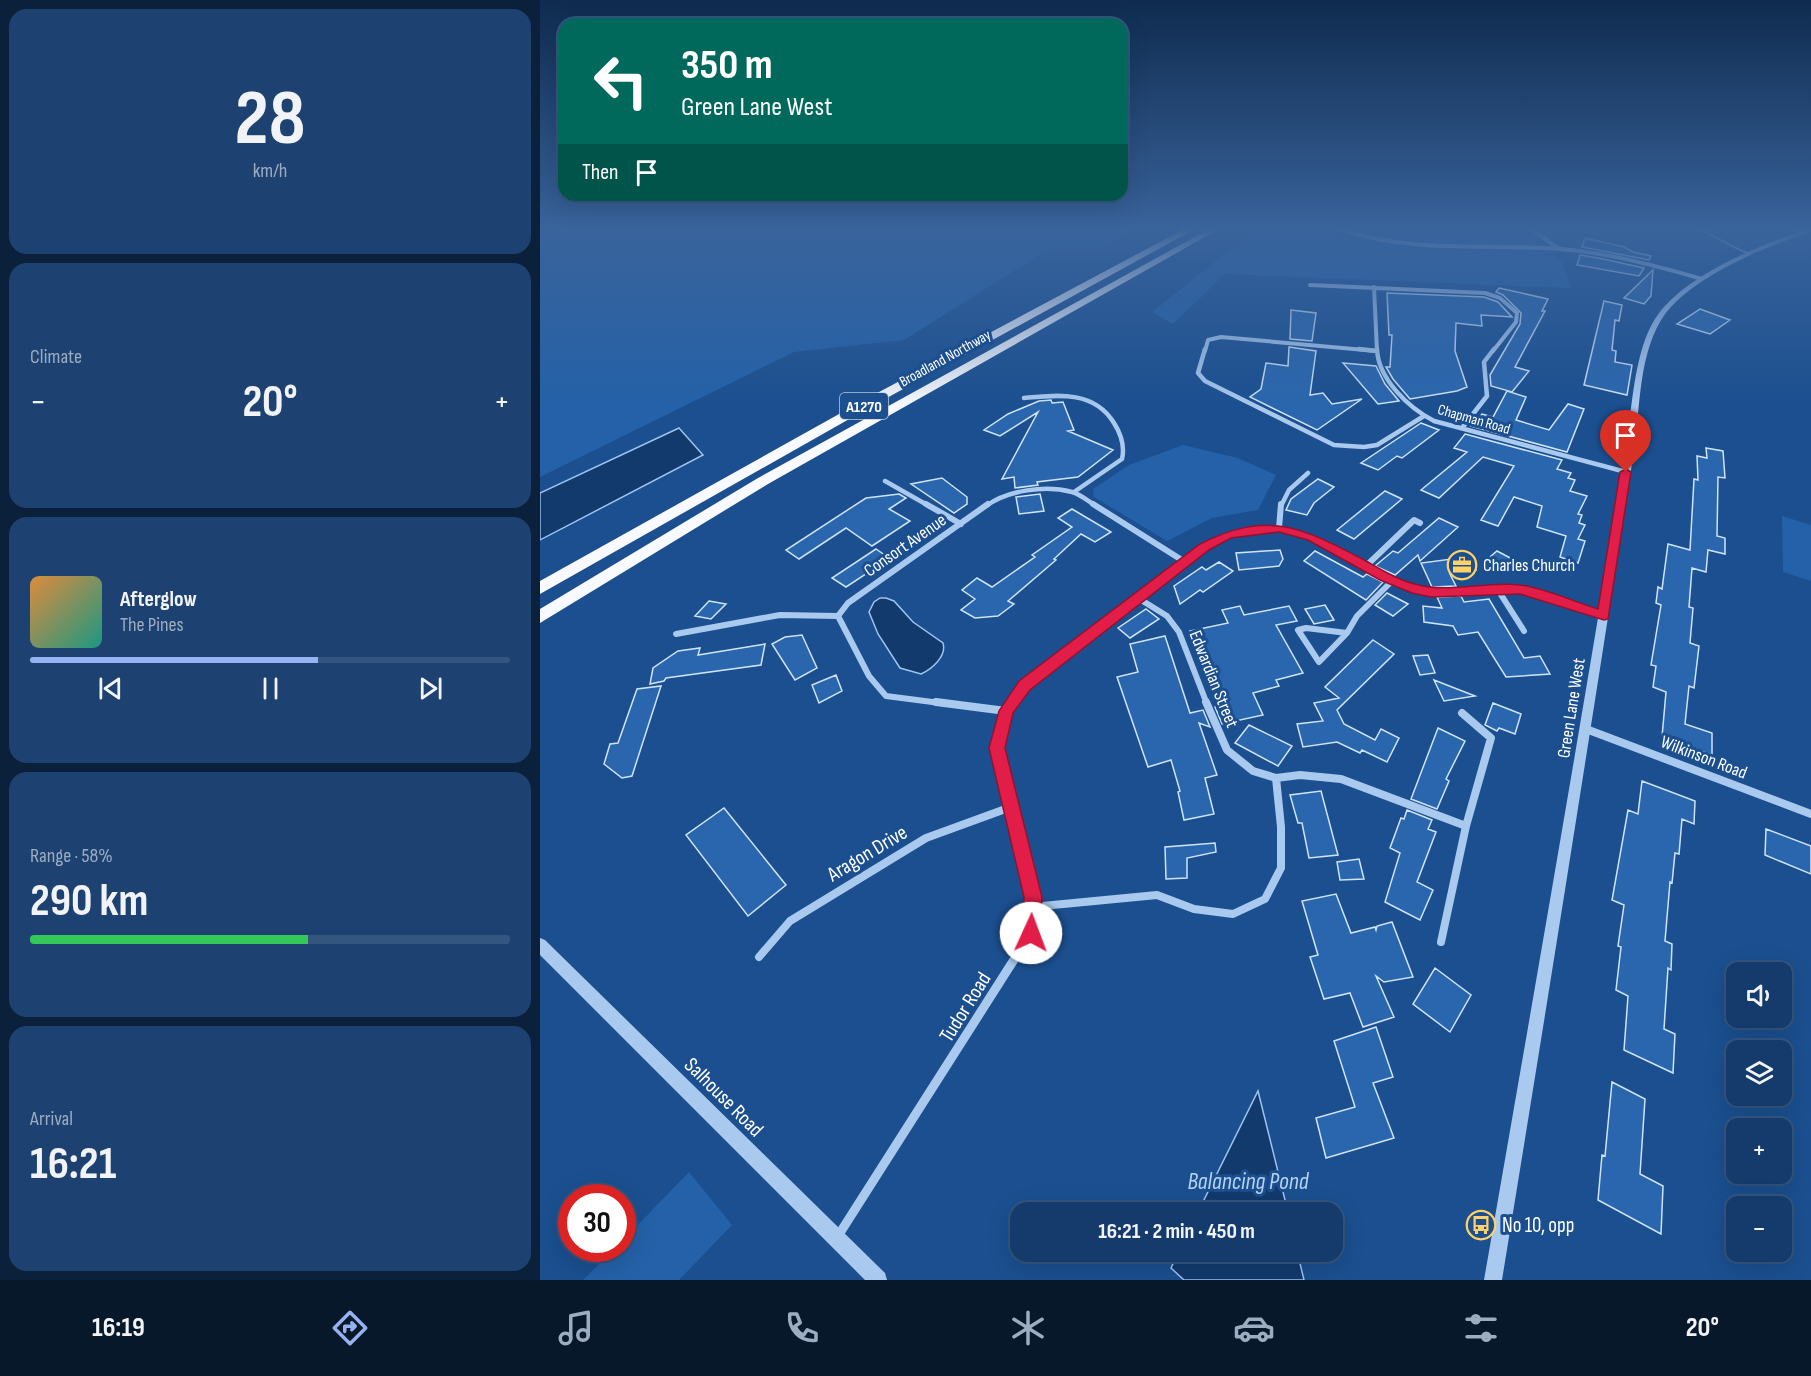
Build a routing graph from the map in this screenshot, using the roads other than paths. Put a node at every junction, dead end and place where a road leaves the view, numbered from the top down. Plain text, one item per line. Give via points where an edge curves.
1 (1080, 289) edge
2 (1108, 289) edge
3 (1374, 289) edge
4 (1406, 289) edge
5 (1691, 289) edge
6 (1377, 351) junction
7 (1024, 398) dead end
8 (1424, 416) junction
9 (1462, 428) junction
10 (1626, 472) junction
11 (1308, 473) dead end
12 (885, 481) dead end
13 (1074, 492) junction
14 (1420, 523) dead end
15 (961, 524) junction
16 (1279, 528) junction
17 (1185, 562) junction
18 (1365, 567) junction
19 (1393, 580) junction
20 (540, 588) edge
21 (1498, 590) junction
22 (1138, 598) junction
23 (1604, 615) junction
24 (838, 616) junction
25 (540, 617) edge
26 (1524, 632) dead end
27 (676, 633) dead end
28 (1347, 633) junction
29 (1006, 711) junction
30 (1462, 713) dead end
31 (1586, 729) junction
32 (1276, 778) junction
33 (1011, 807) junction
34 (1811, 814) edge
35 (1466, 826) junction
36 (1032, 907) junction
37 (1440, 942) dead end
38 (540, 945) edge
39 (759, 957) dead end
40 (836, 1240) junction
41 (878, 1280) edge
42 (1493, 1280) edge

1 - 20 highway, Broadland Northway / A1270
2 - 25 highway, Broadland Northway / A1270 via 762,481
3 - 6 street, Chapman Road
4 - 9 street via 1485,293 1500,298 1518,313 1516,322 1484,362 1487,396
5 - 10 street, Green Lane West via 1658,319 1647,350
6 - 8 street, Chapman Road via 1387,379
6 - 8 street via 1221,337 1208,340 1198,374 1334,445 1377,445
7 - 13 street via 1085,398 1107,410 1117,426 1125,447 1122,459
8 - 9 street, Chapman Road
9 - 10 street, Chapman Road
10 - 23 street, Green Lane West
11 - 16 street via 1281,501
12 - 15 street
13 - 15 street, Consort Avenue via 1013,492 997,498
13 - 17 street, Consort Avenue
14 - 18 street via 1414,520
15 - 24 street, Consort Avenue via 848,603
16 - 17 street, Tudor Road via 1228,535
16 - 18 street, Tudor Road via 1312,538
17 - 22 street, Tudor Road
18 - 19 street, Tudor Road
19 - 21 street, Tudor Road via 1431,592
19 - 28 street via 1357,616
21 - 23 street, Tudor Road via 1520,589
21 - 26 street
22 - 29 street, Tudor Road via 1024,686
22 - 32 street, Edwardian Street via 1167,616 1179,632 1227,750 1253,771
23 - 31 street, Green Lane West
24 - 27 street via 780,615
24 - 29 street via 869,676 886,696
28 - 28 street via 1319,662 1298,630 1306,628
29 - 33 street, Tudor Road via 997,748
30 - 35 street via 1491,738
31 - 34 street, Wilkinson Road
31 - 42 street, Green Lane West
32 - 35 street, Edwardian Street via 1300,775 1341,779
32 - 36 street via 1281,868 1265,899 1233,914 1194,909 1157,895
33 - 36 street, Tudor Road via 1033,897
33 - 39 street, Aragon Drive via 926,838 790,921
35 - 37 street
36 - 40 street, Tudor Road via 1031,933
38 - 40 street, Salhouse Road
40 - 41 street, Salhouse Road

